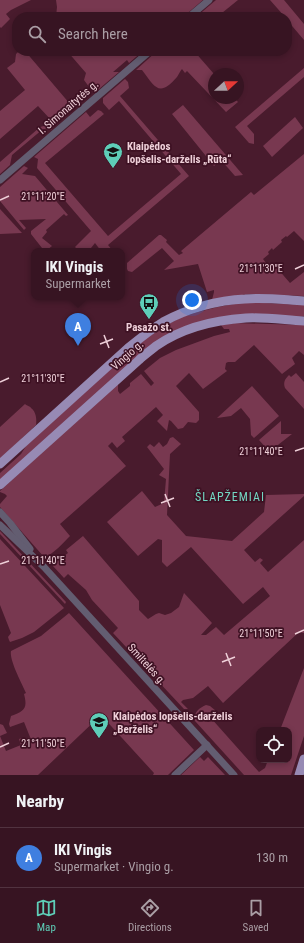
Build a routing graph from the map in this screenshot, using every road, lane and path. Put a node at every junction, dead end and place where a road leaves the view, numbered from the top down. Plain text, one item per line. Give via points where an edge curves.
1 (209, 0) edge
2 (195, 12) edge
3 (144, 56) edge
4 (0, 180) edge
5 (304, 301) edge
6 (304, 321) edge
7 (0, 464) edge
8 (0, 485) edge
9 (0, 512) edge
10 (0, 525) edge
11 (44, 567) junction
12 (207, 745) junction
13 (304, 759) edge
14 (175, 775) edge
15 (234, 775) edge
16 (299, 775) edge

1 - 2 street
3 - 4 street, I. Simonaitytės g.
5 - 7 main road, Vingio g. via 246,298 194,309 163,322 128,348
6 - 8 main road, Vingio g. via 262,318 230,320 200,326 170,338 139,360
9 - 11 street, Smiltelės g.
10 - 11 street, Smiltelės g.
11 - 12 street, Smiltelės g.
12 - 14 street
12 - 15 street, Smiltelės g.
13 - 16 main road

